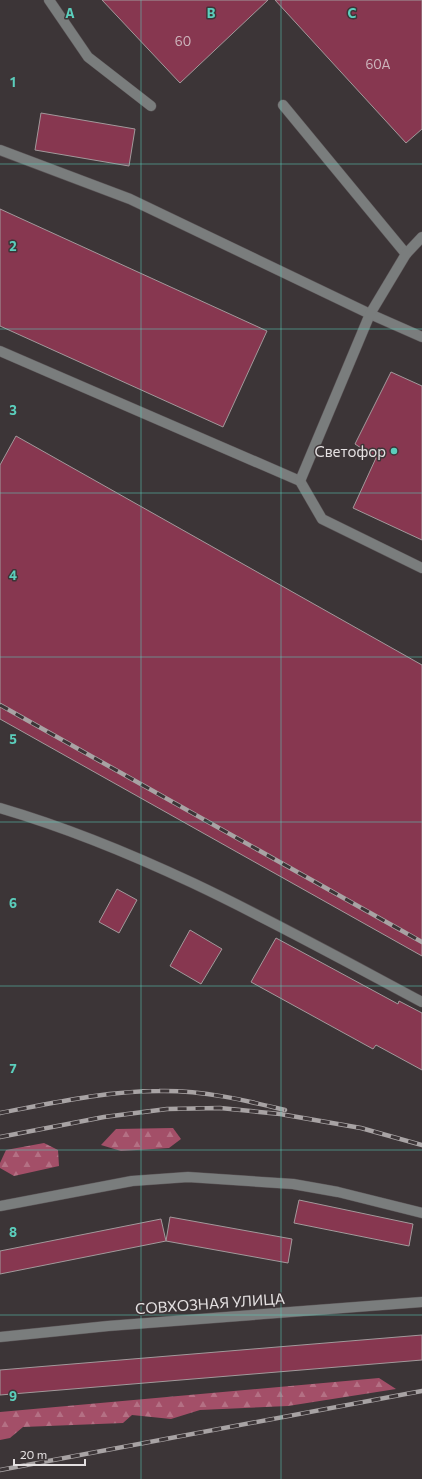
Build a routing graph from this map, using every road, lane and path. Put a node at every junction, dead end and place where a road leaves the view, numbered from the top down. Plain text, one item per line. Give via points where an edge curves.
1 (49, 0) edge
2 (283, 105) dead end
3 (151, 106) dead end
4 (0, 150) edge
5 (422, 238) edge
6 (406, 254) junction
7 (370, 314) junction
8 (422, 337) edge
9 (0, 351) edge
10 (300, 481) junction
11 (422, 568) edge
12 (0, 808) edge
13 (422, 1002) edge
14 (0, 1206) edge
15 (422, 1213) edge
16 (422, 1302) edge
17 (0, 1337) edge

1 - 3 street via 88,57
2 - 6 street
4 - 7 street via 130,199
5 - 6 street
6 - 7 street
7 - 8 street
7 - 10 street
9 - 10 street
10 - 11 street via 322,519
12 - 13 street via 150,862 225,898
14 - 15 street via 132,1181 188,1178 293,1184 338,1192
16 - 17 street, СОВХОЗНАЯ УЛИЦА via 108,1326

